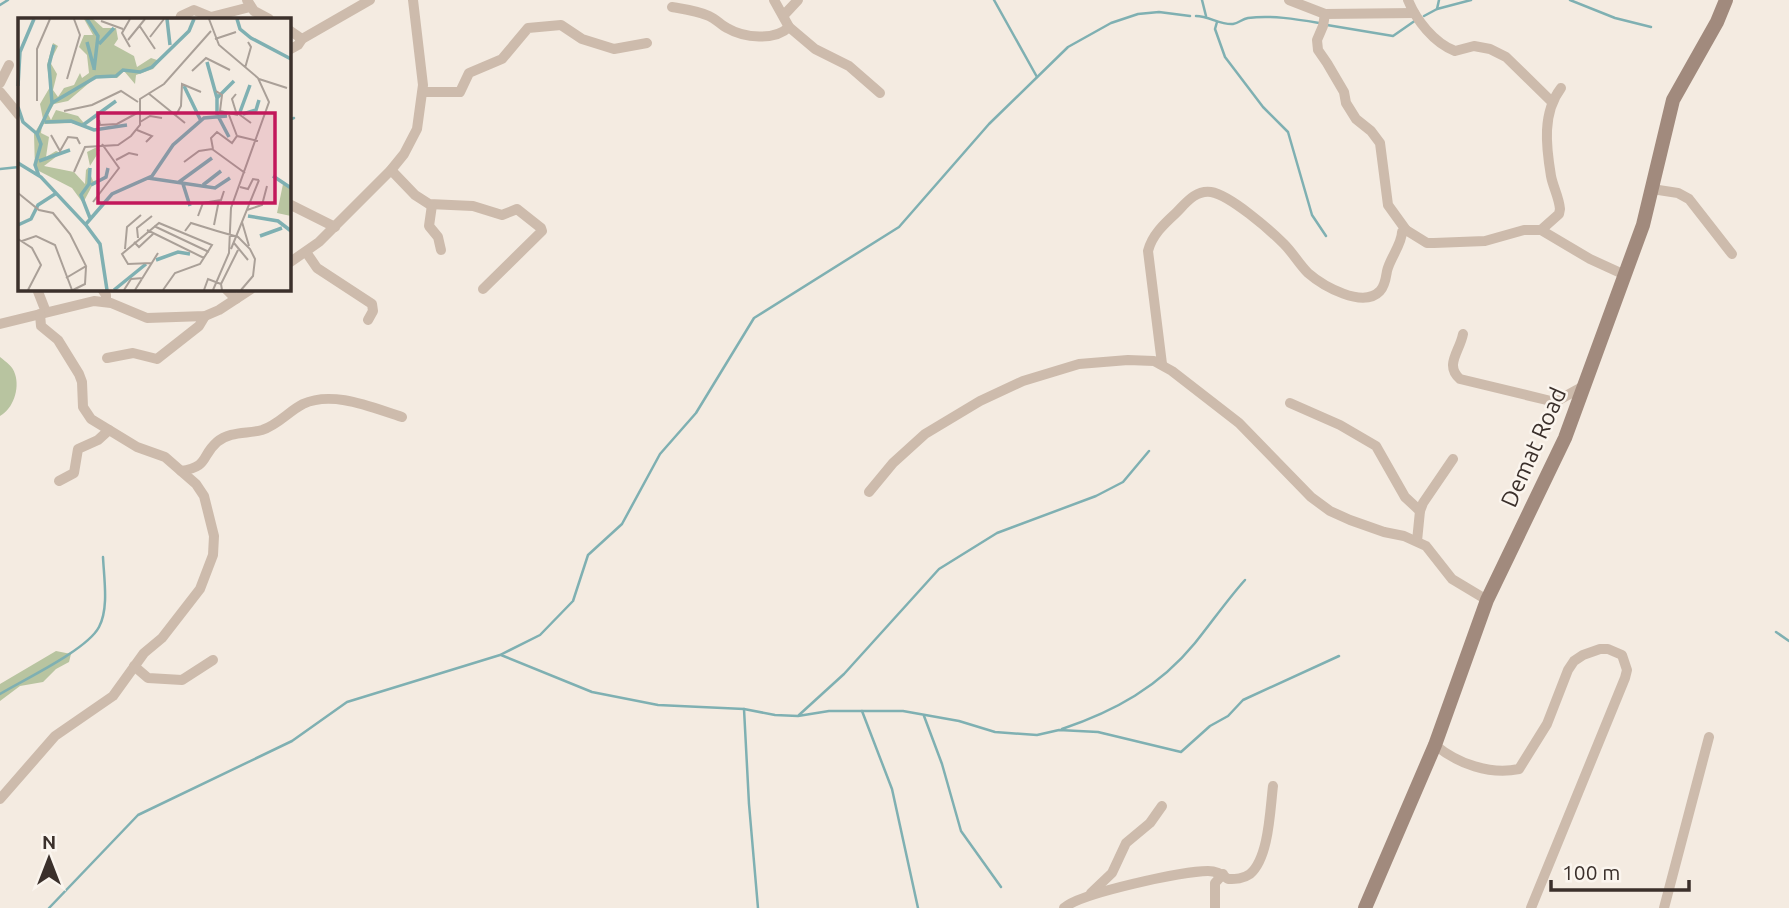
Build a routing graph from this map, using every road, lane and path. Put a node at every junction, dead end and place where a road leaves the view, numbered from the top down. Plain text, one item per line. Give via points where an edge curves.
1 (370, 0) edge
2 (413, 0) edge
3 (775, 0) edge
4 (798, 0) edge
5 (1289, 0) edge
6 (1408, 0) edge
7 (1726, 0) edge
8 (248, 4) edge
9 (672, 7) dead end
10 (1415, 13) junction
11 (1325, 14) junction
12 (784, 15) junction
13 (180, 18) edge
14 (268, 18) edge
15 (789, 27) junction
16 (290, 31) edge
17 (302, 39) junction
18 (647, 43) dead end
19 (290, 49) edge
20 (9, 65) dead end
21 (0, 83) edge
22 (1561, 88) dead end
23 (0, 92) edge
24 (423, 92) junction
25 (880, 93) dead end
26 (1551, 101) junction
27 (18, 114) edge
28 (391, 170) junction
29 (1652, 189) junction
30 (290, 205) edge
31 (432, 205) junction
32 (335, 228) junction
33 (1406, 230) junction
34 (1541, 230) junction
35 (441, 250) dead end
36 (306, 252) junction
37 (1732, 254) dead end
38 (290, 262) edge
39 (1625, 275) junction
40 (483, 289) dead end
41 (37, 290) edge
42 (103, 290) edge
43 (227, 290) edge
44 (250, 290) edge
45 (236, 299) junction
46 (106, 302) junction
47 (43, 313) junction
48 (205, 316) junction
49 (368, 320) dead end
50 (0, 324) edge
51 (1463, 334) dead end
52 (107, 358) dead end
53 (1162, 364) junction
54 (1584, 386) junction
55 (1290, 403) dead end
56 (402, 417) dead end
57 (109, 430) junction
58 (1453, 459) dead end
59 (181, 471) junction
60 (59, 481) dead end
61 (869, 492) dead end
62 (1420, 511) junction
63 (1417, 541) junction
64 (1487, 600) junction
65 (212, 660) dead end
66 (134, 666) junction
67 (1709, 737) dead end
68 (1435, 745) junction
69 (1273, 786) dead end
70 (0, 799) edge
71 (1162, 806) dead end
72 (1223, 874) junction
73 (1088, 896) junction
74 (1064, 908) edge
75 (1215, 908) edge
76 (1365, 908) edge
77 (1531, 908) edge
78 (1664, 908) edge

1 - 17 street
2 - 24 street
3 - 12 street
4 - 12 street
5 - 11 street
6 - 10 street
7 - 29 street, Demat Road via 1673,100
8 - 13 street via 211,17 194,10
8 - 14 street
9 - 15 street via 703,14 729,30 748,34 778,36
10 - 11 street
10 - 26 street via 1436,39 1452,50 1474,46 1506,57
11 - 33 street via 1318,50 1346,103 1380,143 1386,200
12 - 15 street
15 - 25 street via 815,49 849,66
16 - 17 street
17 - 19 street
18 - 24 street via 614,49 582,39 561,25 528,29 502,59 469,73 460,92
20 - 21 street
22 - 26 street
23 - 27 street
24 - 28 street via 417,129
26 - 34 street via 1547,142 1560,209
28 - 31 street
28 - 32 street
29 - 37 street via 1689,199
29 - 39 street, Demat Road
30 - 32 street
31 - 35 street via 429,226
31 - 40 street via 474,206 502,215 517,209 541,228
32 - 36 street
33 - 34 street via 1427,243 1485,242 1524,230
33 - 53 street via 1389,262 1383,288 1356,297 1340,294 1310,275 1284,244 1228,199 1211,192 1196,194 1164,224 1148,251
34 - 39 street
36 - 38 street
36 - 49 street via 317,268 372,304
39 - 54 street, Demat Road
41 - 47 street
42 - 46 street
43 - 45 street
44 - 45 street
45 - 48 street
46 - 47 street
46 - 48 street via 147,318
47 - 50 street
47 - 57 street via 41,326 58,340 80,378 86,412
48 - 52 street via 192,333 157,359 133,353
51 - 54 street via 1452,364 1460,379 1555,402
53 - 61 street via 1128,360 1079,364 1023,381 925,434
53 - 63 street via 1239,423 1330,511
54 - 64 street, Demat Road via 1565,438
55 - 62 street via 1376,446 1405,497
56 - 59 street via 346,401 313,401 264,429 227,436 202,463
57 - 59 street via 166,457
57 - 60 street via 78,449 74,473
58 - 62 street
59 - 66 street via 202,491 214,536 213,555 195,595
62 - 63 street
63 - 64 street via 1433,553 1452,579
64 - 68 street, Demat Road
65 - 66 street via 182,680 148,678
66 - 70 street via 113,696 55,736
67 - 78 street
68 - 76 street, Demat Road
68 - 77 street via 1471,766 1520,769 1547,724 1574,661 1592,650 1608,649 1622,655 1625,678
69 - 72 street via 1261,857 1247,876 1228,879
71 - 73 street via 1126,843 1106,881
72 - 73 street via 1205,871
72 - 75 street via 1215,883
73 - 74 street

